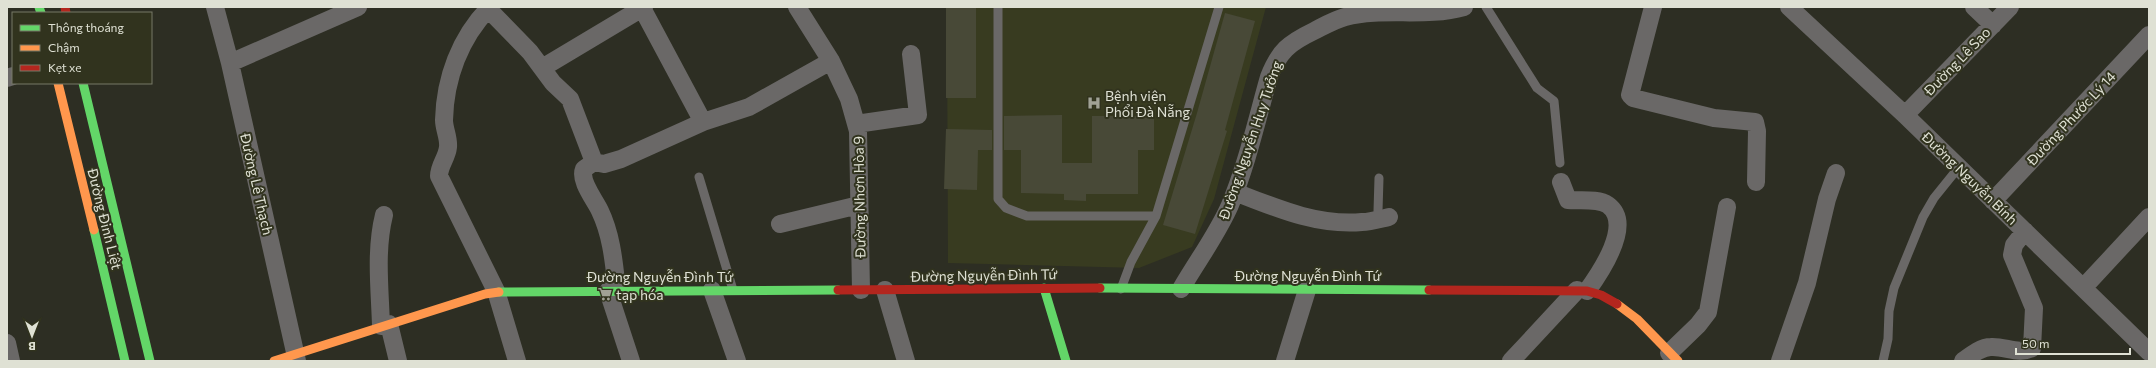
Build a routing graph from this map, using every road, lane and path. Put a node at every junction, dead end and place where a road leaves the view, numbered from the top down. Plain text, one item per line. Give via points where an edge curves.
1 (215, 7) edge
2 (358, 7) edge
3 (797, 7) edge
4 (998, 7) edge
5 (1219, 7) edge
6 (1464, 7) edge
7 (1486, 7) edge
8 (1653, 7) edge
9 (1789, 7) edge
10 (1974, 7) edge
11 (2010, 7) edge
12 (489, 8) edge
13 (643, 8) edge
14 (1351, 11) edge
15 (1993, 25) junction
16 (2149, 36) edge
17 (911, 54) dead end
18 (831, 61) junction
19 (230, 63) junction
20 (542, 68) junction
21 (58, 84) edge
22 (83, 84) edge
23 (1905, 115) junction
24 (703, 122) junction
25 (856, 124) junction
26 (594, 162) junction
27 (1560, 163) dead end
28 (1959, 168) junction
29 (1836, 173) dead end
30 (699, 177) dead end
31 (1379, 178) dead end
32 (1561, 182) dead end
33 (1756, 182) dead end
34 (1235, 192) junction
35 (1993, 201) junction
36 (859, 205) junction
37 (1727, 207) dead end
38 (384, 215) dead end
39 (1156, 216) junction
40 (2149, 217) edge
41 (1384, 218) joint
42 (780, 224) dead end
43 (2025, 231) junction
44 (1044, 288) junction
45 (2083, 288) junction
46 (1122, 289) junction
47 (1181, 289) junction
48 (612, 290) junction
49 (712, 290) junction
50 (733, 290) junction
51 (861, 290) junction
52 (885, 290) junction
53 (1307, 290) junction
54 (1582, 290) junction
55 (496, 291) junction
56 (385, 325) junction
57 (7, 343) edge
58 (2149, 352) edge
59 (296, 358) edge
60 (1672, 358) edge
61 (11, 361) edge
62 (125, 361) edge
63 (150, 361) edge
64 (274, 361) edge
65 (398, 361) edge
66 (517, 361) edge
67 (631, 361) edge
68 (737, 361) edge
69 (906, 361) edge
70 (1066, 361) edge
71 (1285, 361) edge
72 (1511, 361) edge
73 (1780, 361) edge
74 (1883, 361) edge
75 (1963, 361) edge

1 - 19 street, Đường Lê Thạch
2 - 19 street
3 - 18 street, Đường Nhơn Hòa 9
4 - 39 lane via 998,199 1006,208 1027,216
5 - 39 lane
6 - 14 street, Đường Nguyễn Huy Tưởng via 1438,12
7 - 27 lane via 1536,88 1554,101
8 - 33 street via 1630,95 1633,98 1714,118 1755,122
9 - 23 street, Đường Nguyễn Bính
10 - 15 street
11 - 15 street, Đường Lê Sao
12 - 20 street
12 - 55 street via 467,34 449,80 444,122 448,146 439,168 439,176
13 - 20 street
13 - 24 street
14 - 34 street, Đường Nguyễn Huy Tưởng via 1292,42 1279,56 1269,77
15 - 23 street, Đường Lê Sao
16 - 35 street, Đường Phước Lý 14
17 - 25 street via 918,115
18 - 24 street via 749,107
18 - 25 street, Đường Nhơn Hòa 9 via 849,99
19 - 59 street, Đường Lê Thạch
20 - 26 street via 570,99
21 - 62 street, Đường Đinh Liệt
22 - 63 street, Đường Đinh Liệt
23 - 28 street, Đường Nguyễn Bính
24 - 26 street via 621,159 604,164
25 - 36 street, Đường Nhơn Hòa 9
26 - 48 street via 584,169 583,176 601,213 609,238 614,258
28 - 35 street, Đường Nguyễn Bính
28 - 74 lane via 1934,198 1923,217 1894,288
29 - 73 street via 1827,199 1807,283
30 - 50 lane
31 - 41 lane via 1378,212
32 - 54 street via 1568,200 1603,203 1608,205 1616,216 1613,246 1603,268
34 - 41 street via 1286,212 1330,222 1363,222
34 - 47 street, Đường Nguyễn Huy Tưởng via 1219,228
35 - 43 street, Đường Nguyễn Bính
36 - 42 street
36 - 51 street, Đường Nhơn Hòa 9
37 - 60 street via 1708,312
38 - 56 street via 380,231 379,258
39 - 46 lane via 1131,262
40 - 45 street
43 - 45 street, Đường Nguyễn Bính
43 - 75 street via 2014,245 2012,256 2034,308 2032,348 2019,352 1990,347 1974,353
44 - 46 street, Đường Nguyễn Đình Tứ
44 - 52 street, Đường Nguyễn Đình Tứ
44 - 70 street
45 - 58 street, Đường Nguyễn Bính
46 - 47 street, Đường Nguyễn Đình Tứ
47 - 53 street, Đường Nguyễn Đình Tứ
48 - 49 street, Đường Nguyễn Đình Tứ
48 - 55 street, Đường Nguyễn Đình Tứ
48 - 67 street
49 - 50 street, Đường Nguyễn Đình Tứ
49 - 68 street
50 - 51 street, Đường Nguyễn Đình Tứ
51 - 52 street, Đường Nguyễn Đình Tứ
52 - 69 street
53 - 54 street, Đường Nguyễn Đình Tứ
53 - 71 street
54 - 60 street, Đường Nguyễn Đình Tứ via 1595,292 1623,307
54 - 72 street
55 - 56 street, Đường Nguyễn Đình Tứ
55 - 66 street
56 - 59 street, Đường Nguyễn Đình Tứ
56 - 65 street
57 - 61 street
59 - 64 street, Đường Nguyễn Đình Tứ

